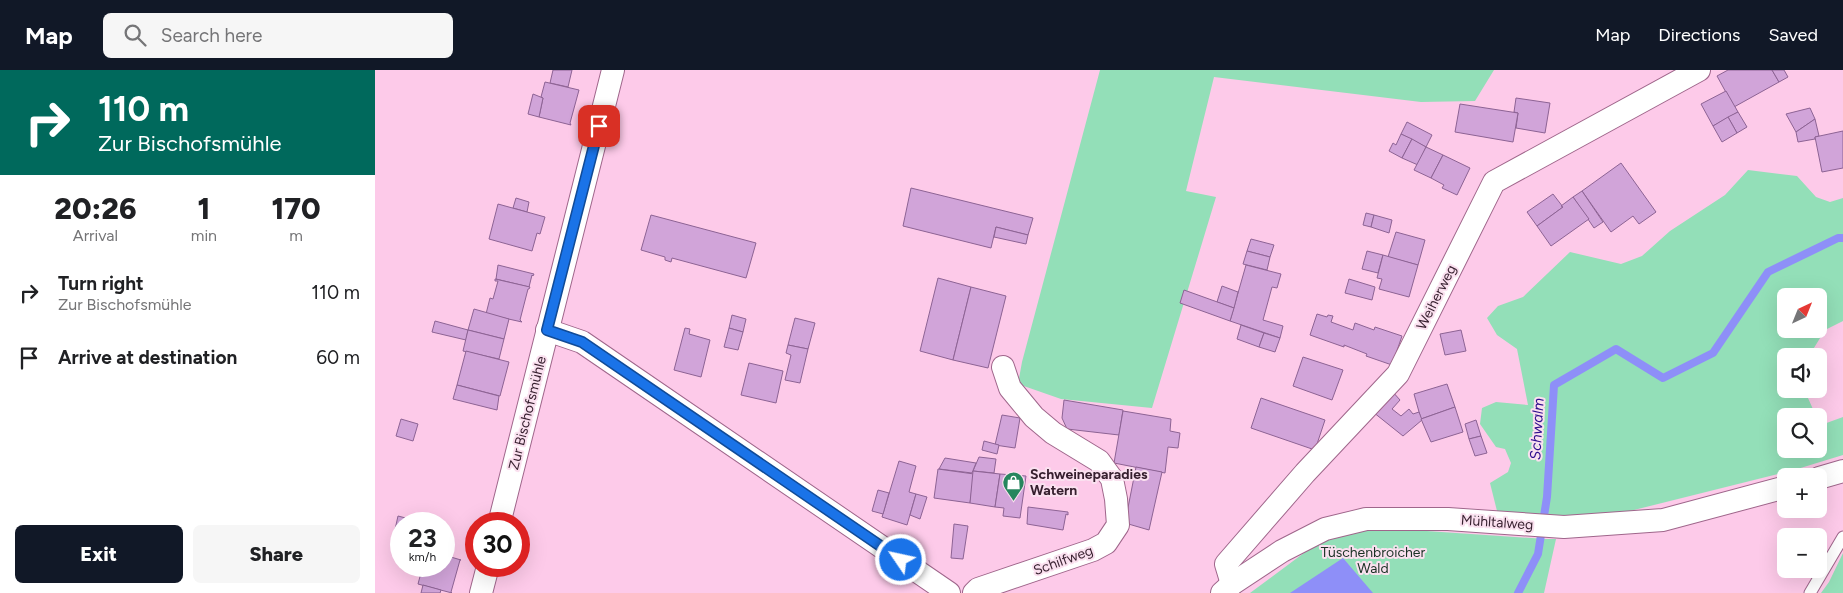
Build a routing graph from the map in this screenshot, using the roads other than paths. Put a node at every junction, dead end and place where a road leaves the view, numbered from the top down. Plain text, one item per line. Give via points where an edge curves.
1 (613, 70) edge
2 (1699, 70) edge
3 (547, 330) junction
4 (1003, 367) dead end
5 (1843, 471) edge
6 (1827, 476) edge
7 (1777, 489) edge
8 (502, 512) edge
9 (1843, 537) edge
10 (485, 577) edge
11 (1227, 589) edge
12 (481, 593) edge
13 (949, 593) edge
14 (974, 593) edge
15 (1809, 593) edge

1 - 3 street, Zur Bischofsmühle
2 - 11 street, Weiherweg via 1494,182 1398,374 1226,564
3 - 8 street, Zur Bischofsmühle
3 - 13 street via 582,342
4 - 14 street, Schilfweg via 1009,388 1034,417 1099,462 1112,479 1118,525 1106,543 1093,550
5 - 6 street
7 - 11 street, Mühltalweg via 1663,520 1564,527 1448,519 1366,519 1325,529 1282,551
9 - 15 lane
10 - 12 street

